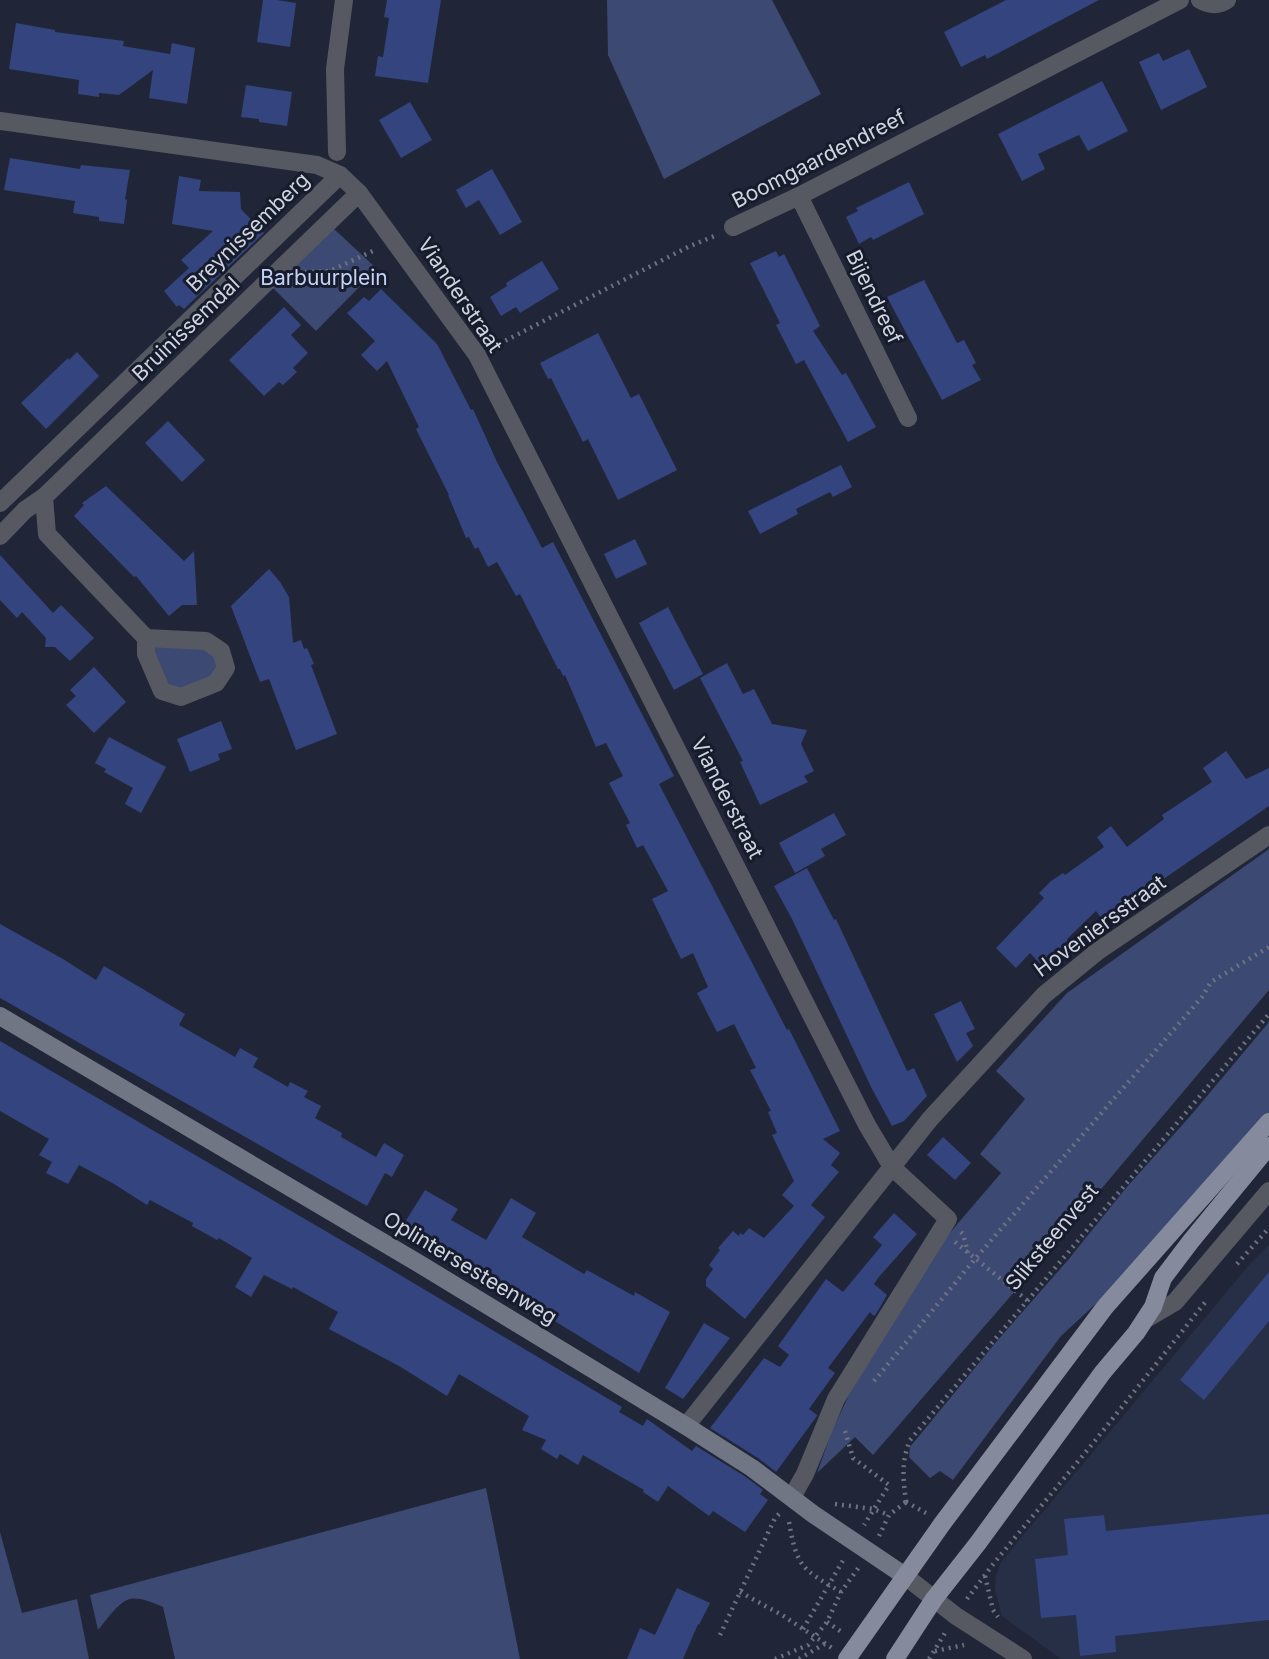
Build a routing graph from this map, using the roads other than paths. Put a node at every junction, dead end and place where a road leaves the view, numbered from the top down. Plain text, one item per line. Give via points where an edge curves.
1 (344, 0) edge
2 (1180, 0) edge
3 (1200, 0) edge
4 (1227, 0) edge
5 (0, 121) edge
6 (337, 152) dead end
7 (340, 175) junction
8 (359, 193) junction
9 (799, 195) junction
10 (733, 227) road end
11 (908, 418) dead end
12 (44, 497) junction
13 (0, 503) edge
14 (0, 536) edge
15 (146, 638) junction
16 (1269, 835) edge
17 (0, 1016) edge
18 (1269, 1122) edge
19 (1269, 1146) edge
20 (892, 1167) junction
21 (1269, 1191) edge
22 (1146, 1319) junction
23 (686, 1426) junction
24 (796, 1490) junction
25 (905, 1576) junction
26 (934, 1599) junction
27 (847, 1658) edge
28 (895, 1659) edge
29 (1023, 1659) edge

1 - 6 street via 335,69
2 - 9 street, Boomgaardendreef
3 - 4 street via 1207,4
5 - 7 street, Breynissemberg via 317,165
7 - 8 street, Vianderstraat
7 - 13 street, Breynissemberg
8 - 12 street, Bruinissemdal
8 - 20 street, Vianderstraat via 477,355
9 - 10 street, Boomgaardendreef
9 - 11 street, Bijendreef
12 - 14 street, Bruinissemdal
12 - 15 street via 47,534
15 - 15 street via 146,654 162,691 181,697 216,683 226,668 221,652 206,641
16 - 20 street, Hoveniersstraat via 1098,951 1044,995
17 - 23 street, Oplintersesteenweg
18 - 25 main road via 1105,1307
19 - 22 main road via 1163,1278
20 - 23 street
20 - 24 street via 948,1219 836,1399
21 - 22 street via 1175,1303
22 - 26 main road
23 - 24 street, Oplintersesteenweg
24 - 25 street, Oplintersesteenweg via 813,1514
25 - 26 street
25 - 27 main road
26 - 28 main road
26 - 29 street

